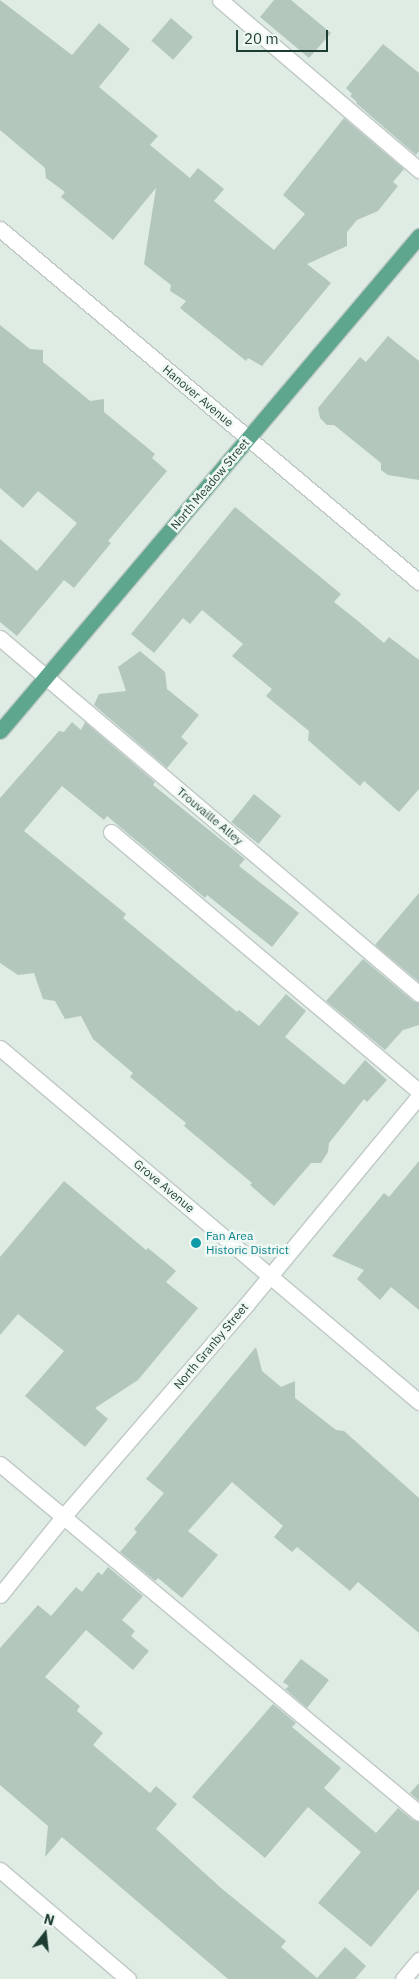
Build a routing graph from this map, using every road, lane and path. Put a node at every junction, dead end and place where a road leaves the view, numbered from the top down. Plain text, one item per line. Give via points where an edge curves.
1 (220, 0) edge
2 (419, 170) edge
3 (0, 228) edge
4 (419, 236) edge
5 (249, 439) junction
6 (419, 582) edge
7 (0, 638) edge
8 (46, 677) junction
9 (0, 731) edge
10 (111, 832) dead end
11 (419, 994) edge
12 (0, 1048) edge
13 (419, 1091) edge
14 (419, 1096) edge
15 (269, 1276) junction
16 (419, 1402) edge
17 (0, 1464) edge
18 (63, 1517) junction
19 (0, 1594) edge
20 (419, 1813) edge
21 (0, 1870) edge
22 (419, 1960) edge
23 (128, 1979) edge
24 (403, 1979) edge

1 - 2 street
3 - 5 street, Hanover Avenue
4 - 5 main road, North Meadow Street
5 - 6 street, Hanover Avenue
5 - 8 main road, North Meadow Street
7 - 8 street, Trouvaille Alley
8 - 9 main road, North Meadow Street
8 - 11 street, Trouvaille Alley
10 - 13 street
12 - 15 street, Grove Avenue
14 - 15 street, North Granby Street
15 - 16 street, Grove Avenue
15 - 18 street, North Granby Street
17 - 18 street
18 - 19 street, North Granby Street
18 - 20 street
21 - 23 street
22 - 24 street

